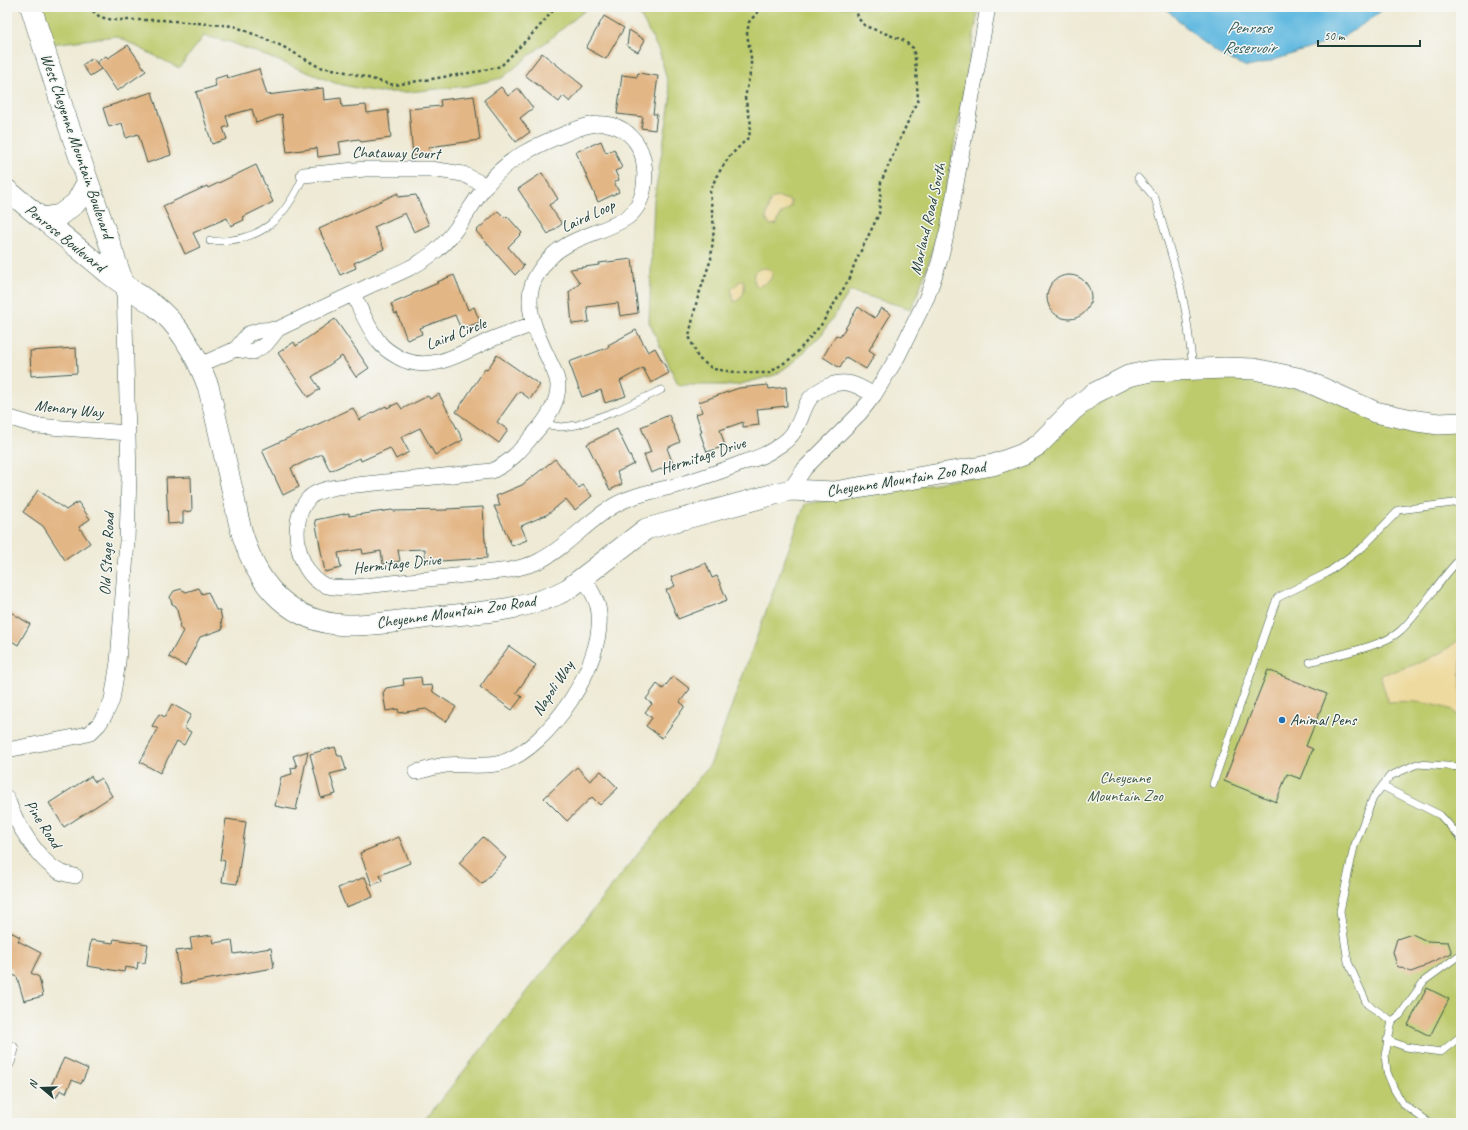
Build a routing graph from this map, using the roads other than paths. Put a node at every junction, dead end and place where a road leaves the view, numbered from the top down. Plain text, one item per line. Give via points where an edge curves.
1 (31, 7) edge
2 (988, 7) edge
3 (304, 174) joint
4 (1138, 178) dead end
5 (88, 181) junction
6 (486, 186) junction
7 (7, 190) edge
8 (42, 218) junction
9 (210, 241) dead end
10 (124, 285) junction
11 (353, 294) junction
12 (533, 324) junction
13 (200, 366) junction
14 (1193, 369) junction
15 (661, 390) dead end
16 (874, 395) junction
17 (7, 417) edge
18 (1461, 423) edge
19 (543, 424) junction
20 (128, 433) junction
21 (790, 490) junction
22 (1461, 502) edge
23 (1461, 558) edge
24 (583, 577) junction
25 (1310, 662) dead end
26 (7, 750) edge
27 (1461, 767) edge
28 (416, 772) dead end
29 (1213, 784) dead end
30 (1382, 786) junction
31 (7, 798) edge
32 (1461, 838) edge
33 (75, 876) dead end
34 (1461, 954) edge
35 (1392, 1021) junction
36 (1461, 1036) edge
37 (1387, 1040) junction
38 (1429, 1123) edge

1 - 5 street, West Cheyenne Mountain Boulevard
2 - 16 street, Marland Road South via 948,228 939,263 913,326
3 - 6 street, Chataway Court via 366,169 431,169 463,174
3 - 9 lane via 296,194 280,216 260,232 241,239
4 - 14 lane via 1155,198 1180,284
5 - 8 street via 76,203 60,215
5 - 10 street, West Cheyenne Mountain Boulevard
6 - 11 street via 454,232 433,254 406,270
6 - 12 street, Laird Loop via 518,156 536,145 581,127 610,124 625,130 642,153 645,181 637,206 629,216 555,253 537,274 532,286 530,302
7 - 8 street, Penrose Boulevard
8 - 10 street, Penrose Boulevard
10 - 13 street, Cheyenne Mountain Zoo Road via 156,307 171,322 186,341
10 - 20 street, Old Stage Road
11 - 12 street, Laird Circle via 380,343 389,352 413,364 442,362
11 - 13 street via 278,329 266,344 253,352 236,349
12 - 19 street, Hermitage Drive via 556,374 558,386 557,397
13 - 24 street, Cheyenne Mountain Zoo Road via 213,405 243,539 258,574 267,587 291,608 325,622 367,624 535,603 554,597
14 - 18 street, Cheyenne Mountain Zoo Road via 1254,369 1275,373 1302,379 1375,412 1439,424
14 - 21 street, Cheyenne Mountain Zoo Road via 1151,371 1128,376 1093,394 1038,446 1007,461 834,492
15 - 19 lane via 616,411 577,425 561,427
16 - 19 street, Hermitage Drive via 854,384 842,382 829,386 817,392 807,402 795,430 776,448 704,477 615,505 553,552 525,566 510,570 355,587 324,585 305,568 296,531 302,506 310,497 322,490 337,487 492,471 515,457
16 - 21 street, Marland Road South via 860,413 805,468
17 - 20 street, Menary Way via 37,426
20 - 26 street, Old Stage Road via 126,541 118,662 112,700 99,724 90,733
21 - 24 street, Cheyenne Mountain Zoo Road via 646,529
22 - 29 lane via 1399,510 1363,547 1327,573 1277,598
23 - 25 lane via 1449,569 1421,608 1399,632 1381,643
24 - 28 street, Napoli Way via 598,602 598,633 584,678 557,721 525,750 500,763 446,765
27 - 30 lane via 1417,764 1390,776
30 - 32 lane via 1440,815
30 - 35 lane via 1373,798 1354,846 1340,911 1348,962 1367,1004
31 - 33 street, Pine Road via 21,828 46,862 60,872
34 - 35 lane via 1424,981 1400,1015
35 - 37 lane
36 - 37 lane via 1441,1052 1406,1047
37 - 38 lane via 1387,1072 1394,1089 1403,1104

